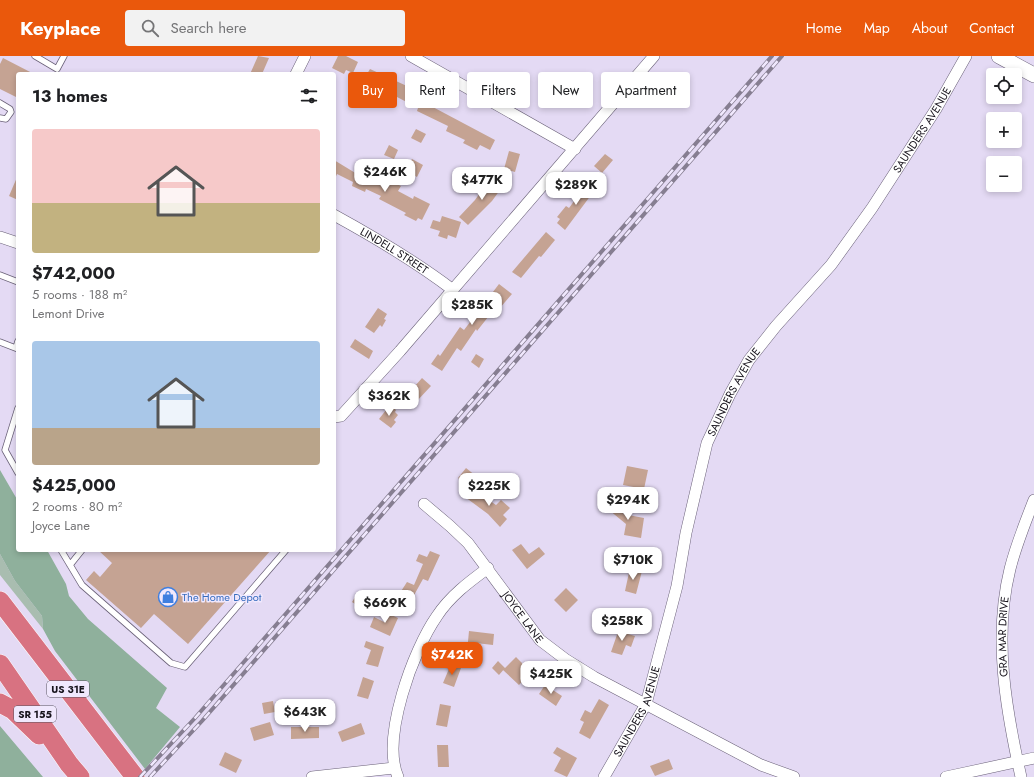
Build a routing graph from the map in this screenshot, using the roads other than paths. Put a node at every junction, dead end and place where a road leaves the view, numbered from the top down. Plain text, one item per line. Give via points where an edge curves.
1 (35, 56) edge
2 (64, 56) edge
3 (305, 56) edge
4 (411, 56) edge
5 (654, 56) edge
6 (966, 56) edge
7 (999, 56) edge
8 (58, 71) edge
9 (297, 72) edge
10 (1034, 75) edge
11 (0, 104) edge
12 (0, 118) edge
13 (575, 149) junction
14 (336, 216) edge
15 (0, 238) edge
16 (16, 242) edge
17 (0, 275) edge
18 (16, 281) edge
19 (453, 290) junction
20 (0, 342) edge
21 (16, 348) edge
22 (16, 414) edge
23 (336, 417) edge
24 (16, 469) edge
25 (1034, 500) edge
26 (424, 504) dead end
27 (61, 552) edge
28 (80, 552) edge
29 (284, 552) edge
30 (70, 565) junction
31 (488, 568) junction
32 (0, 601) edge
33 (0, 664) edge
34 (0, 703) edge
35 (646, 704) junction
36 (1034, 758) edge
37 (1017, 761) junction
38 (74, 771) edge
39 (396, 773) edge
40 (135, 777) edge
41 (312, 777) edge
42 (604, 777) edge
43 (794, 777) edge
44 (946, 777) edge
45 (1021, 777) edge

1 - 8 lane
2 - 8 lane
3 - 9 street
4 - 13 street
5 - 13 street
6 - 35 street, SAUNDERS AVENUE via 935,110 872,208 831,265 749,360 730,394 707,443 687,526 675,592
7 - 10 main road
11 - 12 lane via 11,112 6,119
13 - 19 street
14 - 19 street, LINDELL STREET via 389,245
15 - 16 street
17 - 18 lane
19 - 23 street via 341,416
20 - 21 lane
22 - 24 lane via 5,450
25 - 37 street, GRA MAR DRIVE via 1019,537 1003,611 1002,659
26 - 31 street, JOYCE LANE via 450,526
27 - 30 lane
28 - 30 lane
29 - 30 lane via 185,667 171,663 82,585
31 - 35 street, JOYCE LANE via 540,640 594,677
31 - 39 street via 463,586 437,616 416,653 400,700 394,735
32 - 40 highway, US 31E
33 - 38 highway, SR 155
34 - 38 highway via 12,710
35 - 42 street, SAUNDERS AVENUE
35 - 43 street, JOYCE LANE via 761,765
36 - 37 street
37 - 44 street
37 - 45 street, GRA MAR DRIVE
39 - 41 street

